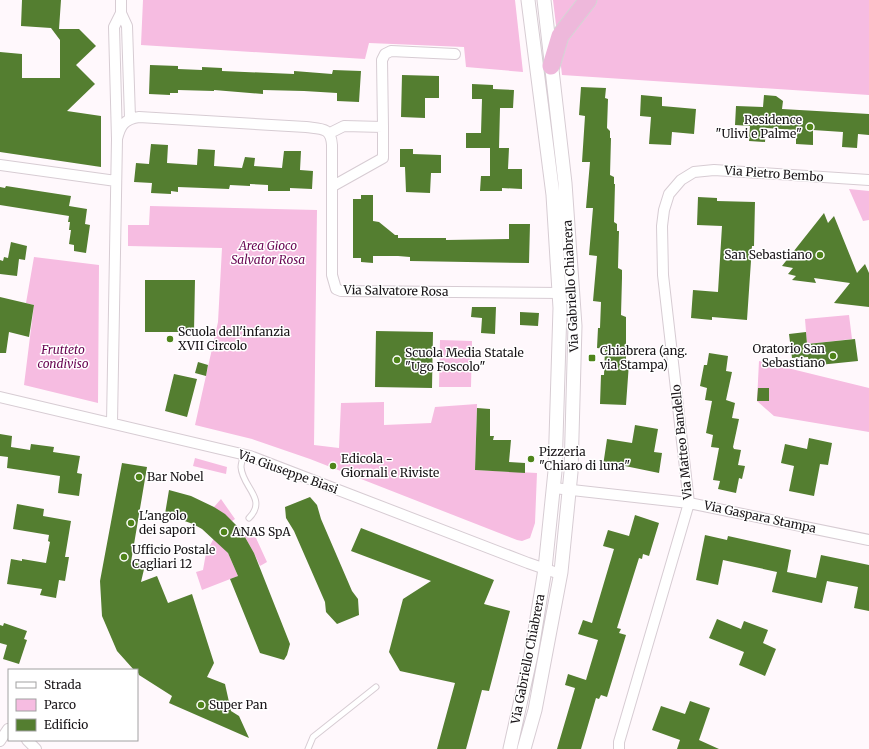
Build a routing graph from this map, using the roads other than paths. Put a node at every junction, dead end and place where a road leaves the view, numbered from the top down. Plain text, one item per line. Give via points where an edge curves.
1 (121, 0) edge
2 (528, 0) edge
3 (544, 0) edge
4 (588, 0) edge
5 (121, 13) junction
6 (455, 54) dead end
7 (551, 66) junction
8 (130, 118) junction
9 (383, 127) junction
10 (330, 133) junction
11 (117, 139) junction
12 (0, 165) edge
13 (681, 180) joint
14 (869, 180) edge
15 (116, 181) junction
16 (333, 186) junction
17 (560, 293) junction
18 (0, 396) edge
19 (112, 423) junction
20 (243, 455) junction
21 (554, 488) junction
22 (570, 488) junction
23 (689, 503) junction
24 (249, 518) dead end
25 (869, 540) edge
26 (545, 569) junction
27 (560, 574) junction
28 (376, 687) dead end
29 (6, 729) edge
30 (0, 741) edge
31 (28, 741) edge
32 (36, 749) edge
33 (308, 749) edge
34 (510, 749) edge
35 (524, 749) edge
36 (619, 749) edge

1 - 5 street
2 - 17 street, Via Gabriello Chiabrera via 554,210
3 - 7 street, Via Gabriello Chiabrera
4 - 7 highway via 560,36
5 - 8 street via 127,26
5 - 11 street via 114,27
6 - 9 street via 391,51 385,54 382,60
7 - 22 street, Via Gabriello Chiabrera via 565,182 575,326
8 - 10 street via 306,127 319,128
8 - 11 street via 122,124
9 - 10 street via 344,126
9 - 16 street via 383,158
10 - 16 street, Via Salvatore Rosa
11 - 15 street
12 - 15 street
13 - 14 street, Via Pietro Bembo via 694,172 714,170
13 - 23 street, Via Matteo Bandello via 669,194 664,210 663,275
15 - 19 street
16 - 17 street, Via Salvatore Rosa via 332,275 336,289
17 - 21 street, Via Gabriello Chiabrera
18 - 19 street, Via Giuseppe Biasi
19 - 20 street, Via Giuseppe Biasi
20 - 24 lane via 241,468 257,505
20 - 26 street, Via Giuseppe Biasi
21 - 22 street, Via Gaspara Stampa
21 - 26 street, Via Gabriello Chiabrera
22 - 23 street, Via Gaspara Stampa
22 - 27 street, Via Gabriello Chiabrera
23 - 25 street, Via Gaspara Stampa
23 - 36 street, Via Matteo Bandello
26 - 27 street
26 - 34 street, Via Gabriello Chiabrera via 531,655
27 - 35 street, Via Gabriello Chiabrera via 535,710
28 - 33 lane via 312,737
29 - 30 street
31 - 32 street

